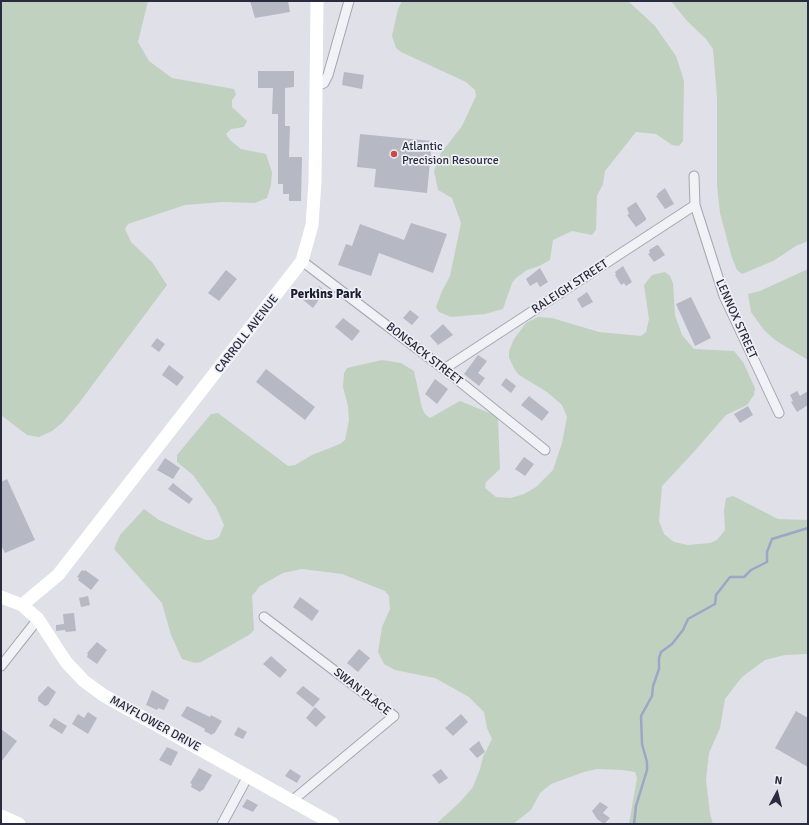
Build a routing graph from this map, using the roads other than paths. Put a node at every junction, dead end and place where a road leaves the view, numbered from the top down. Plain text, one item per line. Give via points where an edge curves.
1 (317, 1) edge
2 (350, 1) edge
3 (317, 86) junction
4 (694, 176) dead end
5 (695, 205) junction
6 (302, 261) junction
7 (444, 369) junction
8 (779, 413) dead end
9 (545, 450) dead end
10 (1, 597) edge
11 (22, 605) junction
12 (264, 617) dead end
13 (38, 619) junction
14 (1, 666) edge
15 (248, 776) junction
16 (293, 800) junction
17 (1, 816) edge
18 (19, 824) edge
19 (222, 824) edge
20 (333, 824) edge

1 - 3 street, CARROLL AVENUE
2 - 3 street via 328,75 324,83
3 - 6 street, CARROLL AVENUE via 312,225
4 - 5 street, LENNOX STREET
5 - 7 street, RALEIGH STREET
5 - 8 street, LENNOX STREET via 724,296
6 - 7 street, BONSACK STREET
6 - 11 street, CARROLL AVENUE via 58,575
7 - 9 street, BONSACK STREET
10 - 11 street, MAYFLOWER DRIVE
11 - 13 street, MAYFLOWER DRIVE
12 - 16 street, SWAN PLACE via 394,716
13 - 14 street
13 - 15 street, MAYFLOWER DRIVE via 66,662 84,681 117,703
15 - 16 street, MAYFLOWER DRIVE
15 - 19 street
16 - 20 street, MAYFLOWER DRIVE
17 - 18 street

